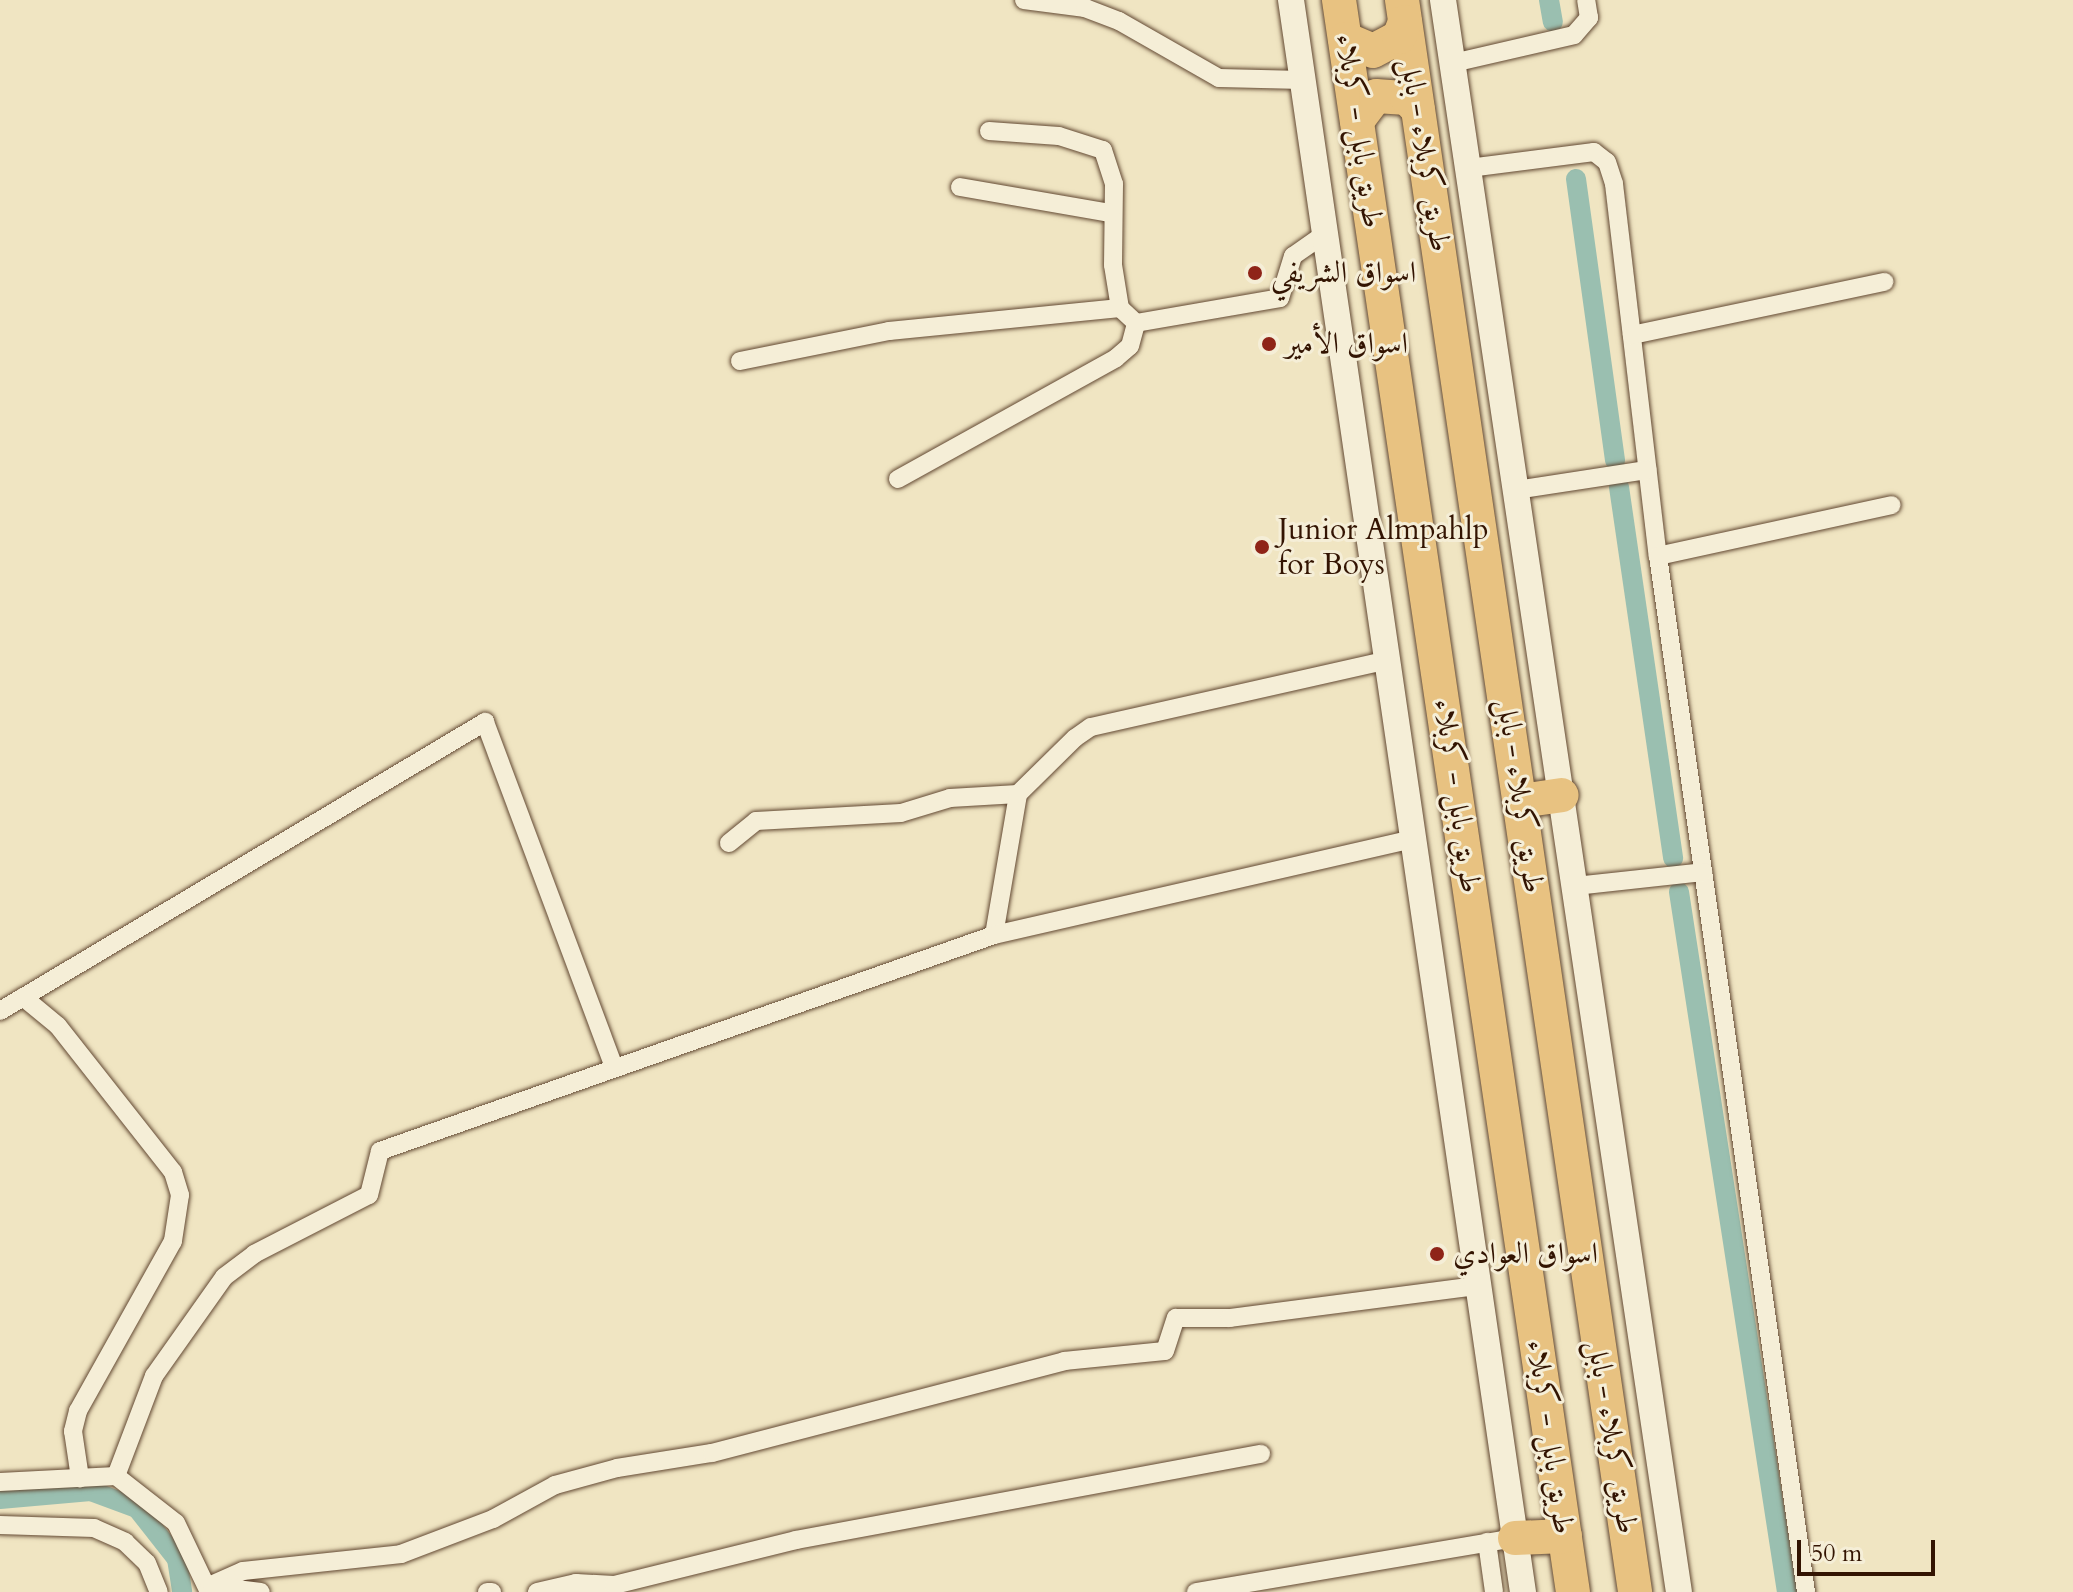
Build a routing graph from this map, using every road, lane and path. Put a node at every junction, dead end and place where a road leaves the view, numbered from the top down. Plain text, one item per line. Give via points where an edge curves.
1 (1024, 0) edge
2 (1291, 0) edge
3 (1339, 0) edge
4 (1443, 0) edge
5 (1586, 0) edge
6 (1096, 6) edge
7 (1403, 11) edge
8 (1345, 39) junction
9 (1453, 63) junction
10 (1303, 80) junction
11 (1418, 110) junction
12 (1357, 121) junction
13 (989, 131) dead end
14 (1469, 168) junction
15 (960, 187) dead end
16 (1111, 213) junction
17 (1323, 235) junction
18 (1884, 282) dead end
19 (1120, 308) junction
20 (1136, 323) junction
21 (1632, 335) junction
22 (740, 361) dead end
23 (1647, 470) junction
24 (898, 479) dead end
25 (1516, 490) junction
26 (1891, 505) dead end
27 (1658, 556) junction
28 (1389, 660) junction
29 (1018, 794) junction
30 (1562, 795) junction
31 (1521, 801) junction
32 (1416, 838) junction
33 (729, 843) dead end
34 (1703, 872) junction
35 (1575, 886) junction
36 (994, 935) junction
37 (23, 997) junction
38 (0, 1011) edge
39 (613, 1064) junction
40 (1477, 1286) junction
41 (1261, 1454) dead end
42 (116, 1476) junction
43 (80, 1478) junction
44 (0, 1482) edge
45 (0, 1525) edge
46 (1565, 1536) junction
47 (1501, 1540) junction
48 (209, 1589) edge
49 (159, 1592) edge
50 (261, 1592) edge
51 (537, 1592) edge
52 (1196, 1592) edge
53 (1494, 1592) edge
54 (1523, 1592) edge
55 (1573, 1592) edge
56 (1635, 1592) edge
57 (1679, 1592) edge
58 (1806, 1592) edge

1 - 6 street
2 - 10 main road
3 - 8 highway, طريق بابل - كربلاء
4 - 9 main road
5 - 9 street via 1589,18 1574,35
6 - 10 street via 1154,36 1208,75 1238,83
7 - 8 highway via 1399,37 1373,51
7 - 11 highway, طريق كربلاء - بابل
8 - 12 highway, طريق بابل - كربلاء
9 - 14 main road
10 - 17 main road
11 - 12 highway via 1392,93 1363,106
11 - 31 highway, طريق كربلاء - بابل
12 - 46 highway, طريق بابل - كربلاء
13 - 16 street via 1059,136 1103,150 1114,184
14 - 21 street via 1581,152 1602,156 1614,184
14 - 25 main road
15 - 16 street
16 - 19 street
17 - 20 street via 1293,256 1280,298
17 - 28 main road
18 - 21 street
19 - 20 street
19 - 22 street via 889,331
20 - 24 street via 1130,346 1116,358
21 - 23 street
23 - 25 street
23 - 27 street
25 - 30 main road
26 - 27 street
27 - 34 street
28 - 29 street via 1091,727
28 - 32 main road
29 - 33 street via 950,798 901,813 756,821
29 - 36 street
30 - 31 highway
30 - 35 main road
31 - 56 highway, طريق كربلاء - بابل
32 - 36 street
32 - 40 main road
34 - 35 street
34 - 58 street
35 - 57 main road
36 - 39 street
37 - 38 street
37 - 39 street via 485,722
37 - 43 street via 58,1026 173,1172 180,1195 173,1241 78,1411 73,1431
39 - 42 street via 380,1151 369,1195 254,1254 224,1277 154,1376
40 - 47 main road
40 - 48 street via 1230,1318 1176,1318 1165,1351 1064,1361 712,1453 617,1468 555,1485 493,1519 401,1554 243,1571
41 - 51 street via 796,1540 614,1585 576,1583
42 - 43 street
42 - 48 street via 176,1523
43 - 44 street
45 - 49 street via 94,1528 125,1542 147,1563
46 - 47 highway
46 - 55 highway, طريق بابل - كربلاء
47 - 52 street
47 - 53 street
47 - 54 main road
48 - 50 street

